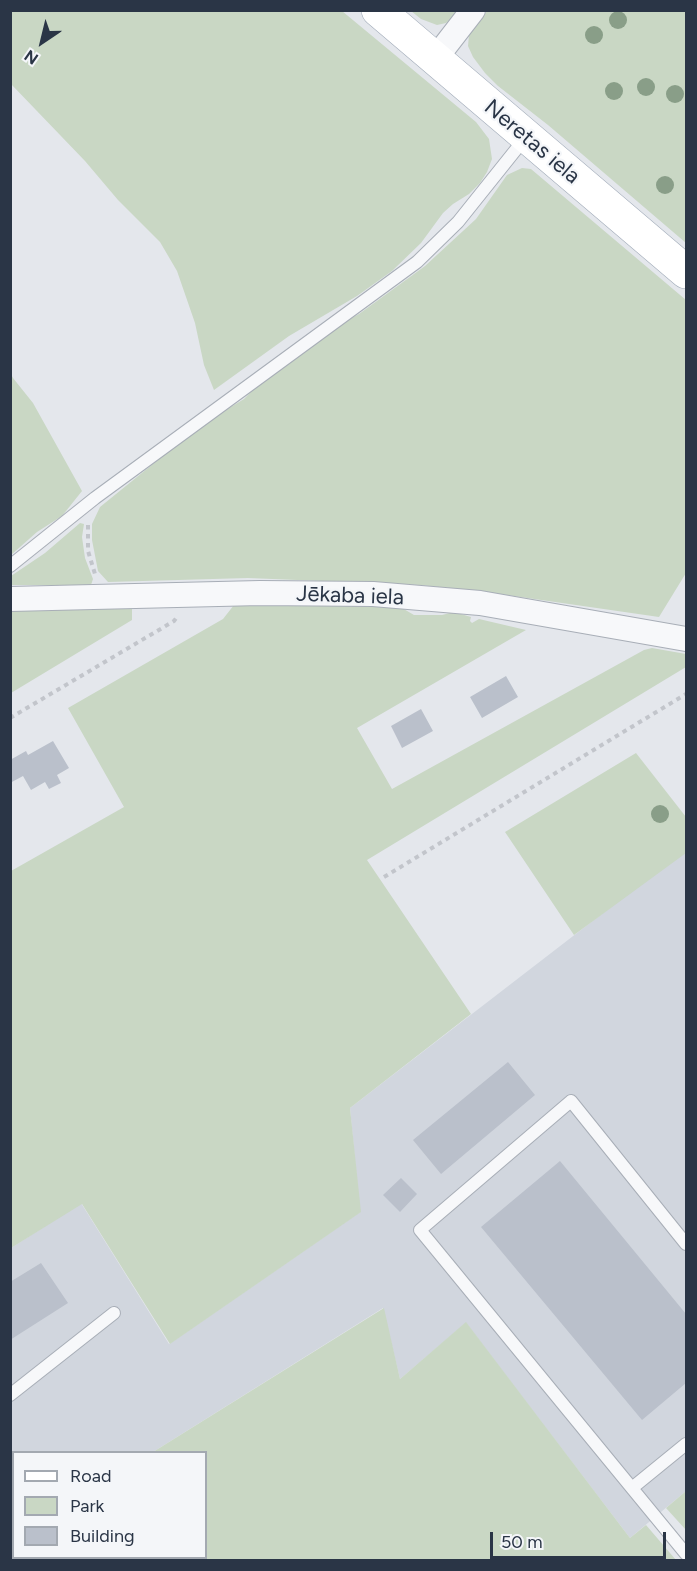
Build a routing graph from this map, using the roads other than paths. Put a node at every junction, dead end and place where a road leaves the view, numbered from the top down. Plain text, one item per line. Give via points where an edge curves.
1 (378, 10) edge
2 (473, 10) edge
3 (435, 59) junction
4 (526, 137) junction
5 (687, 272) edge
6 (10, 566) edge
7 (10, 599) edge
8 (687, 639) edge
9 (687, 1244) edge
10 (114, 1313) dead end
11 (10, 1395) edge
12 (687, 1444) edge
13 (632, 1488) junction
14 (687, 1554) edge

1 - 3 main road, Neretas iela
2 - 3 street
3 - 4 main road, Neretas iela
4 - 5 main road, Neretas iela
4 - 6 lane via 458,222 417,262
7 - 8 street, Jēkaba iela via 260,593 385,595 480,603
9 - 13 lane via 571,1101 420,1230
10 - 11 lane
12 - 13 lane
13 - 14 lane

